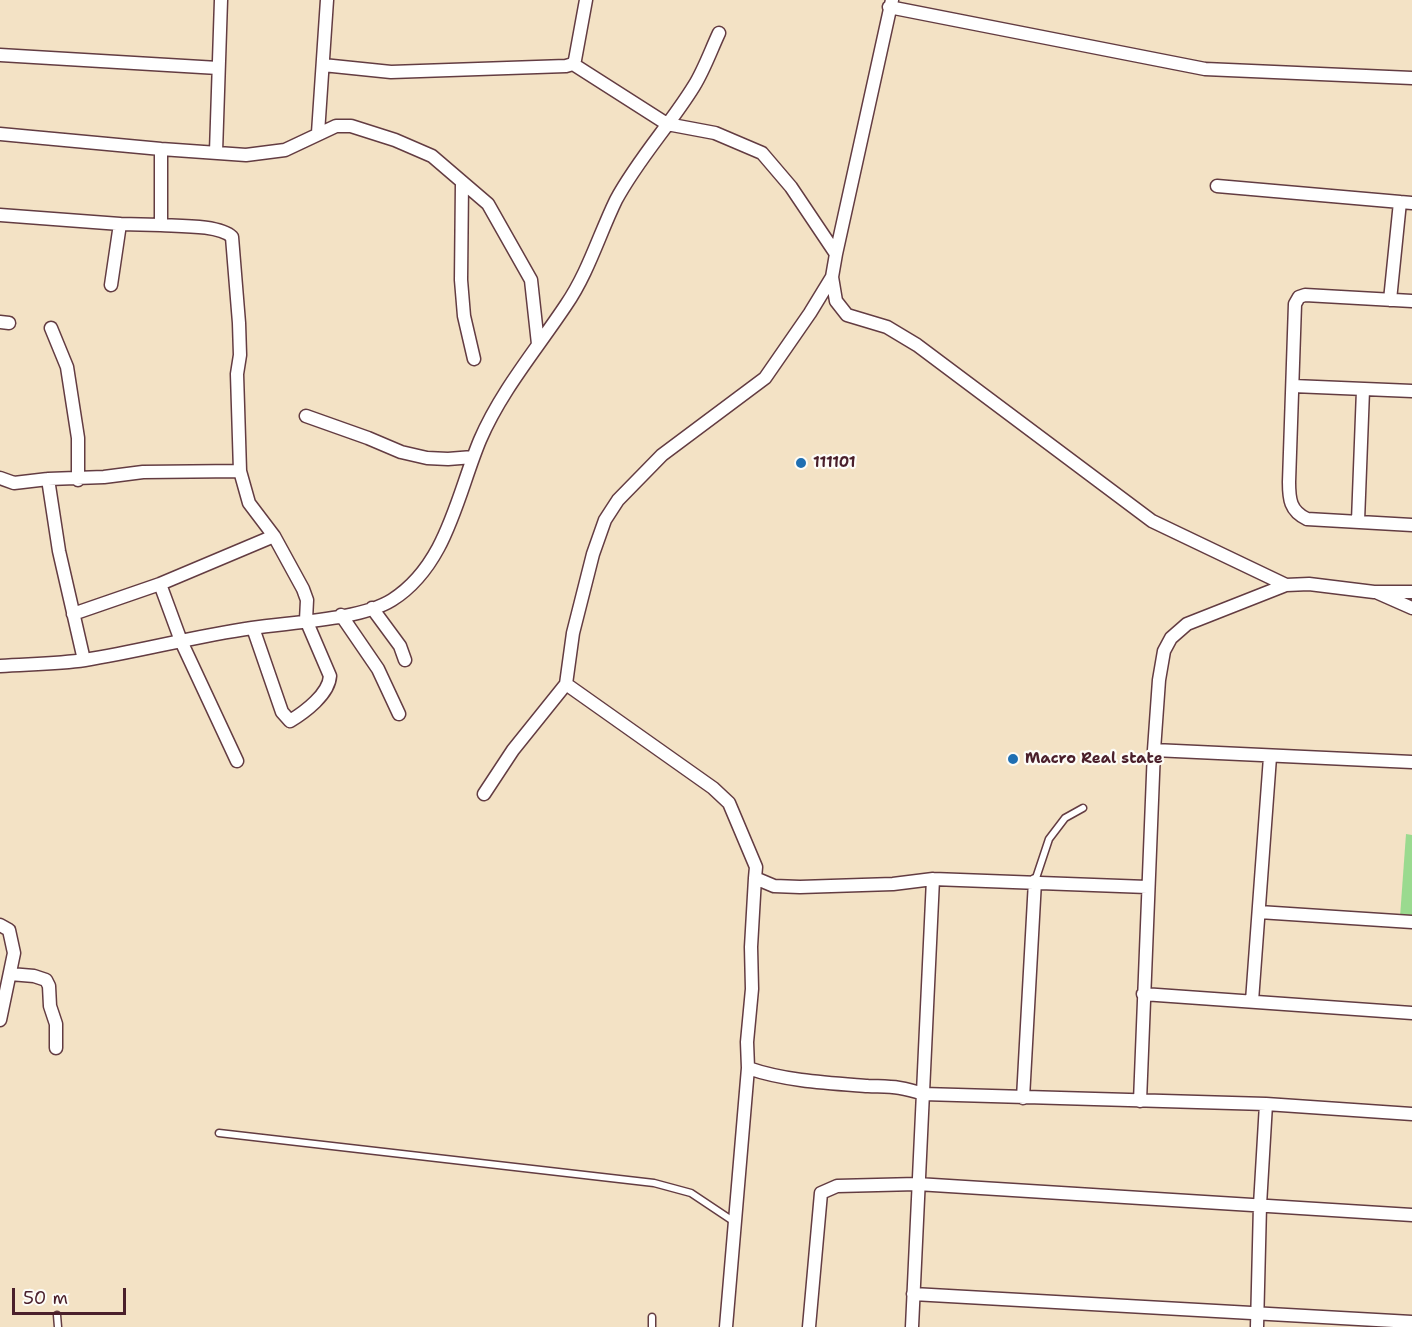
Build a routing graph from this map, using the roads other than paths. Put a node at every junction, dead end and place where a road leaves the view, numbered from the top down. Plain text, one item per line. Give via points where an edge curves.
1 (222, 0) edge
2 (327, 0) edge
3 (586, 0) edge
4 (891, 4) edge
5 (718, 33) dead end
6 (0, 55) edge
7 (573, 64) junction
8 (323, 65) junction
9 (218, 68) junction
10 (1412, 78) edge
11 (667, 124) junction
12 (318, 133) junction
13 (0, 135) edge
14 (161, 149) junction
15 (216, 152) junction
16 (462, 183) junction
17 (1217, 186) dead end
18 (1406, 203) edge
19 (0, 215) edge
20 (120, 224) junction
21 (161, 225) junction
22 (836, 254) junction
23 (832, 277) junction
24 (111, 285) dead end
25 (1390, 300) junction
26 (1412, 301) edge
27 (51, 328) dead end
28 (538, 344) junction
29 (474, 359) dead end
30 (1293, 386) junction
31 (1363, 390) junction
32 (1412, 391) edge
33 (306, 416) dead end
34 (473, 457) junction
35 (240, 471) junction
36 (0, 478) edge
37 (48, 479) junction
38 (78, 480) junction
39 (1358, 521) junction
40 (1412, 525) edge
41 (274, 536) junction
42 (160, 584) junction
43 (1286, 585) junction
44 (1374, 592) junction
45 (1412, 592) edge
46 (372, 608) junction
47 (1412, 608) edge
48 (73, 614) junction
49 (341, 615) junction
50 (306, 620) junction
51 (253, 628) junction
52 (181, 641) junction
53 (84, 660) junction
54 (405, 660) dead end
55 (0, 666) edge
56 (566, 684) junction
57 (399, 714) dead end
58 (1154, 750) junction
59 (1270, 757) junction
60 (237, 761) dead end
61 (1412, 762) edge
62 (484, 794) dead end
63 (1083, 808) dead end
64 (755, 878) junction
65 (933, 879) junction
66 (1035, 881) junction
67 (1147, 887) junction
68 (1259, 912) junction
69 (1412, 922) edge
70 (0, 925) edge
71 (10, 974) junction
72 (1143, 994) junction
73 (1252, 1001) junction
74 (1412, 1013) edge
75 (0, 1020) edge
76 (56, 1048) dead end
77 (748, 1068) junction
78 (923, 1094) junction
79 (1023, 1098) junction
80 (1140, 1101) junction
81 (1266, 1104) junction
82 (1412, 1114) edge
83 (219, 1133) dead end
84 (917, 1184) junction
85 (1260, 1205) junction
86 (1412, 1215) edge
87 (736, 1223) junction
88 (913, 1294) junction
89 (1258, 1312) junction
90 (57, 1315) dead end
91 (652, 1317) dead end
92 (1412, 1322) edge
93 (58, 1327) edge
94 (652, 1327) edge
95 (726, 1327) edge
96 (809, 1327) edge
97 (912, 1327) edge
98 (1257, 1327) edge

1 - 9 street
2 - 8 street
3 - 7 street
4 - 10 street via 1205,69
4 - 22 street
5 - 11 street via 695,85
6 - 9 street
7 - 8 street via 391,72
7 - 11 street
8 - 12 street
9 - 15 street
11 - 22 street via 715,134 762,153
11 - 28 street via 616,201 583,276
12 - 15 street via 285,150 246,155
12 - 16 street via 336,126 351,126 395,140 432,156
13 - 14 street
14 - 15 street
14 - 21 street
16 - 28 street via 488,204 531,280
16 - 29 street via 461,280
17 - 18 street
18 - 25 street
19 - 20 street
20 - 21 street
20 - 24 street
21 - 35 street via 210,229 232,237 240,355
22 - 23 street
23 - 43 street via 836,302 847,315 887,327 917,345 1152,521
23 - 56 street via 765,378 662,454 609,513 593,554 573,633
25 - 26 street
25 - 30 street via 1299,297 1295,304
27 - 38 street via 67,367 78,438
28 - 34 street via 491,415
30 - 31 street
30 - 39 street via 1289,482 1292,508 1306,519
31 - 32 street
31 - 39 street
33 - 34 street via 400,452 427,458
34 - 46 street via 435,554 401,593
35 - 38 street via 143,472
35 - 41 street via 249,503
36 - 37 street via 14,483
37 - 38 street
37 - 48 street
39 - 40 street
41 - 42 street
41 - 50 street via 303,589
42 - 48 street
42 - 52 street
43 - 44 street
43 - 58 street via 1187,624 1170,638 1159,680
44 - 45 street
44 - 47 street
46 - 49 street
46 - 54 street via 400,646
48 - 53 street
49 - 50 street
49 - 57 street via 378,669
50 - 51 street
50 - 51 street via 330,676 329,683 317,699 290,721 282,712
51 - 52 street
52 - 53 street
52 - 60 street
53 - 55 street
56 - 62 street via 513,750
56 - 64 street via 729,802 756,867
58 - 59 street
58 - 67 street
59 - 61 street
59 - 68 street
63 - 66 lane via 1065,818 1049,839
64 - 65 street via 774,886 800,887
64 - 77 street
65 - 66 street
65 - 78 street
66 - 67 street
66 - 79 street
67 - 72 street
68 - 69 street
68 - 73 street
70 - 71 street via 9,930 12,941
71 - 75 street
71 - 76 street via 46,980 56,1024
72 - 73 street
72 - 80 street
73 - 74 street
77 - 78 street via 794,1079 895,1086
77 - 87 street
78 - 79 street
78 - 84 street
79 - 80 street
80 - 81 street
81 - 82 street
81 - 85 street
83 - 87 lane via 654,1183 691,1193
84 - 85 street
84 - 88 street
84 - 96 street via 837,1186 821,1193
85 - 86 street
85 - 89 street
87 - 95 street
88 - 89 street
88 - 97 street
89 - 92 street
89 - 98 street
90 - 93 lane
91 - 94 lane

